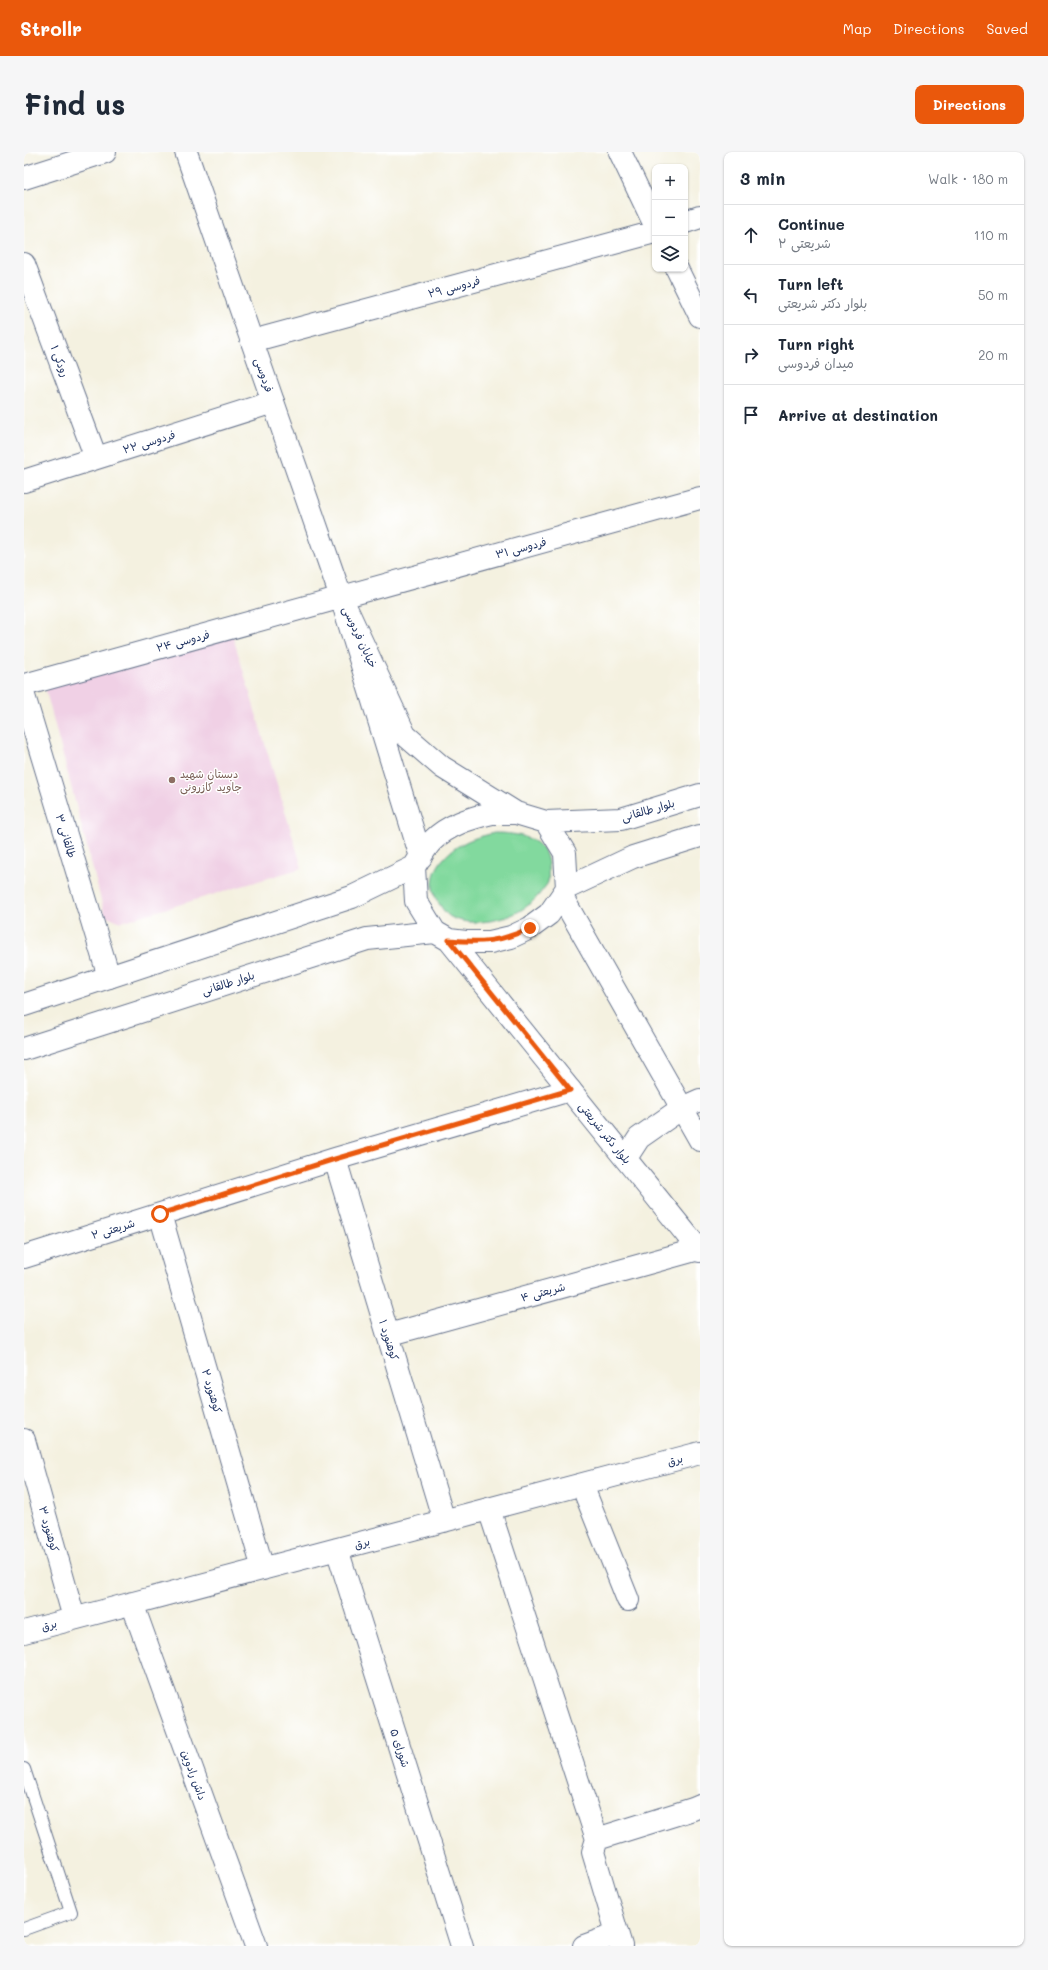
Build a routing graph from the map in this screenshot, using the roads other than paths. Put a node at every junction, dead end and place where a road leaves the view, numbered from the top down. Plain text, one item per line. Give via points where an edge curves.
1 (104, 152) edge
2 (186, 152) edge
3 (620, 152) edge
4 (24, 178) edge
5 (700, 217) edge
6 (652, 218) edge
7 (688, 221) edge
8 (652, 233) edge
9 (24, 264) edge
10 (678, 272) edge
11 (700, 316) edge
12 (252, 341) junction
13 (274, 402) junction
14 (96, 458) junction
15 (24, 481) edge
16 (700, 498) edge
17 (341, 597) junction
18 (24, 685) edge
19 (24, 696) edge
20 (700, 795) edge
21 (516, 813) junction
22 (546, 822) junction
23 (700, 836) edge
24 (417, 862) junction
25 (564, 892) junction
26 (442, 936) junction
27 (109, 977) junction
28 (24, 1005) edge
29 (24, 1049) edge
30 (570, 1090) junction
31 (691, 1104) edge
32 (700, 1140) edge
33 (626, 1158) junction
34 (335, 1159) junction
35 (160, 1214) junction
36 (699, 1250) edge
37 (24, 1256) edge
38 (388, 1335) junction
39 (24, 1440) edge
40 (700, 1453) edge
41 (582, 1485) junction
42 (489, 1509) junction
43 (444, 1521) junction
44 (337, 1549) junction
45 (263, 1569) junction
46 (628, 1600) dead end
47 (132, 1603) junction
48 (74, 1618) junction
49 (24, 1632) edge
50 (24, 1769) edge
51 (700, 1806) edge
52 (597, 1839) junction
53 (24, 1929) edge
54 (619, 1940) edge
55 (256, 1946) edge
56 (462, 1946) edge
57 (584, 1946) edge

1 - 4 street
2 - 12 street, فردوسی
3 - 6 street
5 - 7 street
8 - 12 street, فردوسی ۲۹
9 - 14 street, رودکی ۱
10 - 11 street
12 - 13 street, فردوسی
13 - 14 street, فردوسی ۲۲
13 - 17 street, فردوسی
14 - 15 street, فردوسی ۲۲
16 - 17 street, فردوسی ۳۱
17 - 18 street, فردوسی ۲۴
17 - 21 street, خیابان فردوسی via 405,735 442,767
17 - 24 street, خیابان فردوسی
19 - 27 street, طالقانی ۳
20 - 22 street, بلوار طالقانی via 621,819
21 - 22 street
21 - 24 street via 492,813 471,818 452,827 432,841
22 - 25 street via 564,853
23 - 25 street via 633,857
24 - 26 street via 416,901
24 - 27 street via 352,897
25 - 26 street via 549,914 530,928 511,937 490,942
25 - 31 street
26 - 29 street, بلوار طالقانی via 367,939
26 - 30 street, بلوار دکتر شریعتی
27 - 28 street
30 - 33 street, بلوار دکتر شریعتی
30 - 34 street, شریعتی ۲
31 - 32 street
31 - 33 street via 639,1138
33 - 36 street, بلوار دکتر شریعتی
34 - 35 street, شریعتی ۲
34 - 38 street, کوهنورد ۱
35 - 37 street, شریعتی ۲
35 - 45 street, کوهنورد ۲
36 - 38 street, شریعتی ۴
38 - 43 street, کوهنورد ۱
39 - 48 street, کوهنورد ۳
40 - 41 street, برق
41 - 42 street, برق
41 - 46 street
42 - 43 street, برق
42 - 52 street
43 - 44 street, برق
44 - 45 street, برق
44 - 56 street, شورای ۵
45 - 47 street, برق
47 - 48 street, برق
47 - 55 street, داش رادوین
48 - 49 street, برق
50 - 53 lane via 71,1912
51 - 52 street
52 - 54 street via 593,1852
54 - 57 street

